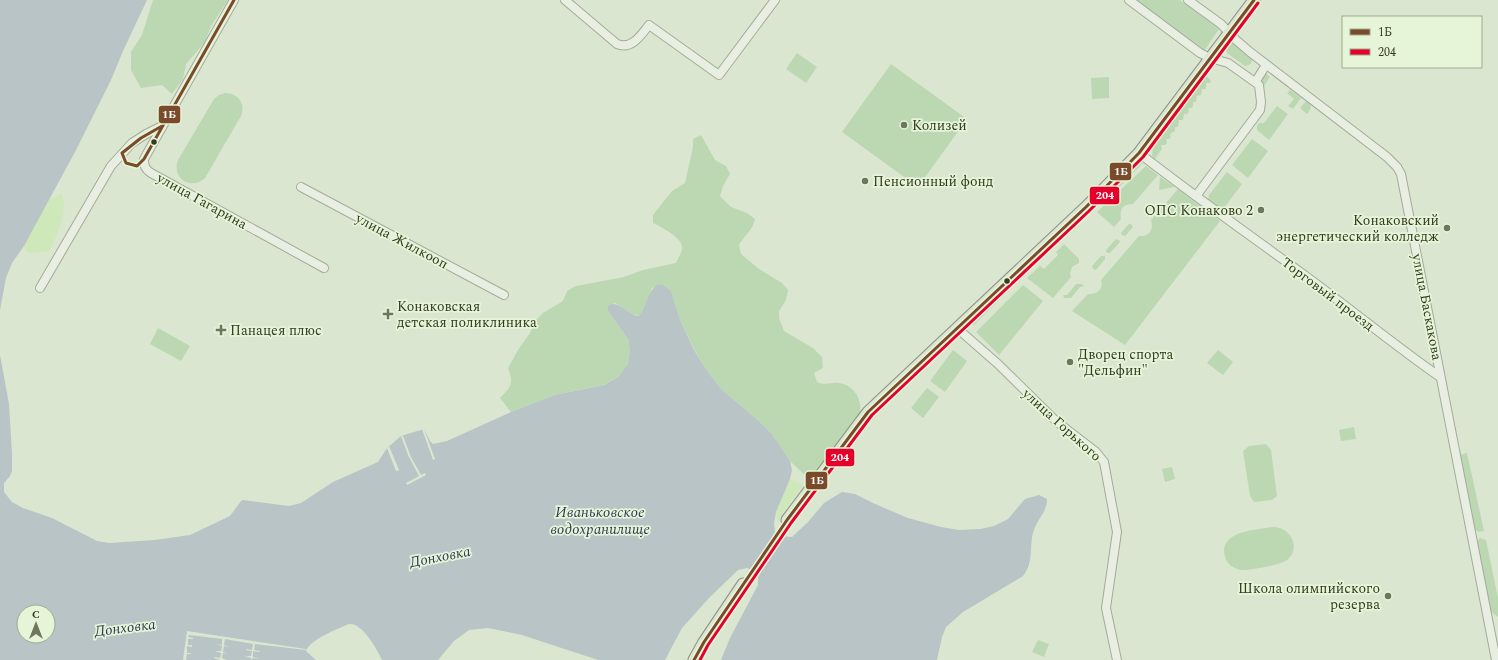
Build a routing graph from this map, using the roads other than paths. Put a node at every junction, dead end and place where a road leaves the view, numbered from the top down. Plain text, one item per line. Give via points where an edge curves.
1 (234, 0) edge
2 (565, 0) edge
3 (775, 0) edge
4 (1129, 0) edge
5 (1188, 0) edge
6 (1254, 0) edge
7 (1229, 32) junction
8 (1210, 58) junction
9 (1266, 65) junction
10 (1256, 81) junction
11 (162, 126) junction
12 (1138, 153) junction
13 (300, 187) dead end
14 (1196, 196) junction
15 (324, 268) dead end
16 (40, 288) dead end
17 (504, 295) dead end
18 (958, 329) junction
19 (1440, 377) junction
20 (787, 520) dead end
21 (743, 584) dead end
22 (694, 660) edge
23 (1117, 660) edge
24 (1496, 660) edge

1 - 11 street, улица Гагарина
2 - 3 street via 617,44 630,45 649,25 719,75
4 - 8 street
5 - 7 street, улица Баскакова
6 - 7 main road
7 - 8 main road
7 - 9 street, улица Баскакова
8 - 10 street via 1228,63
8 - 12 main road
9 - 10 street
9 - 19 street, улица Баскакова via 1398,167
10 - 14 street via 1261,88 1260,110
11 - 15 street, улица Гагарина via 144,159 146,170
11 - 16 street via 132,143 111,166
12 - 14 street, Торговый проезд
12 - 18 main road via 1090,204
13 - 17 street, улица Жилкооп
14 - 19 street, Торговый проезд
18 - 20 main road via 868,412
18 - 23 street, улица Горького via 1057,422 1096,452 1104,462 1117,532 1106,608
19 - 24 street, улица Баскакова
21 - 22 main road

